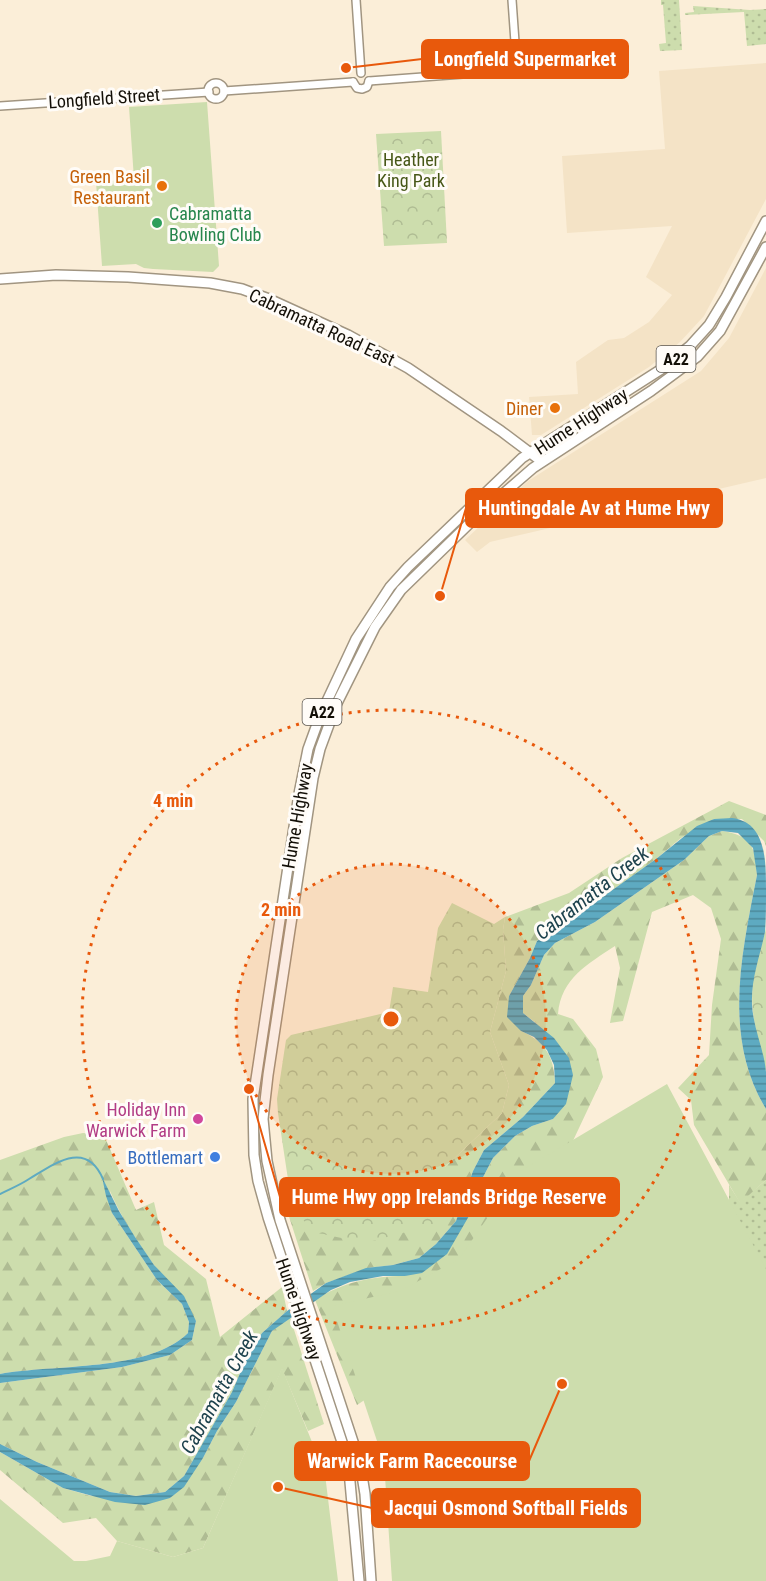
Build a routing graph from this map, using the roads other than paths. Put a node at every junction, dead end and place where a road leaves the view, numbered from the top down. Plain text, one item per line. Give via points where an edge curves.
1 (356, 0) edge
2 (512, 0) edge
3 (361, 73) junction
4 (369, 81) junction
5 (353, 82) junction
6 (0, 106) edge
7 (766, 220) edge
8 (766, 247) edge
9 (0, 279) edge
10 (531, 452) junction
11 (541, 461) junction
12 (295, 1282) junction
13 (311, 1331) junction
14 (359, 1581) edge
15 (371, 1581) edge

1 - 3 street
2 - 4 street via 517,70
3 - 4 street
3 - 5 street
4 - 5 street via 362,89
5 - 6 street, Longfield Street via 224,91 216,99 209,92
7 - 10 main road, Hume Highway / A22 via 719,309 690,346 660,370
8 - 11 main road, Hume Highway / A22 via 720,331 697,357
9 - 10 main road, Cabramatta Road East via 56,275 128,277 242,289 348,335 408,368
10 - 11 main road, Cabramatta Road East
10 - 12 main road, Hume Highway / A22 via 390,587 342,668 308,749 252,1118 254,1155 267,1218
11 - 12 main road, Hume Highway / A22 via 421,569 388,607 337,703 320,749 263,1119 270,1181
12 - 13 main road, Hume Highway / A22
13 - 14 main road, Hume Highway / A22 via 349,1471
13 - 15 main road, Hume Highway / A22 via 360,1462

